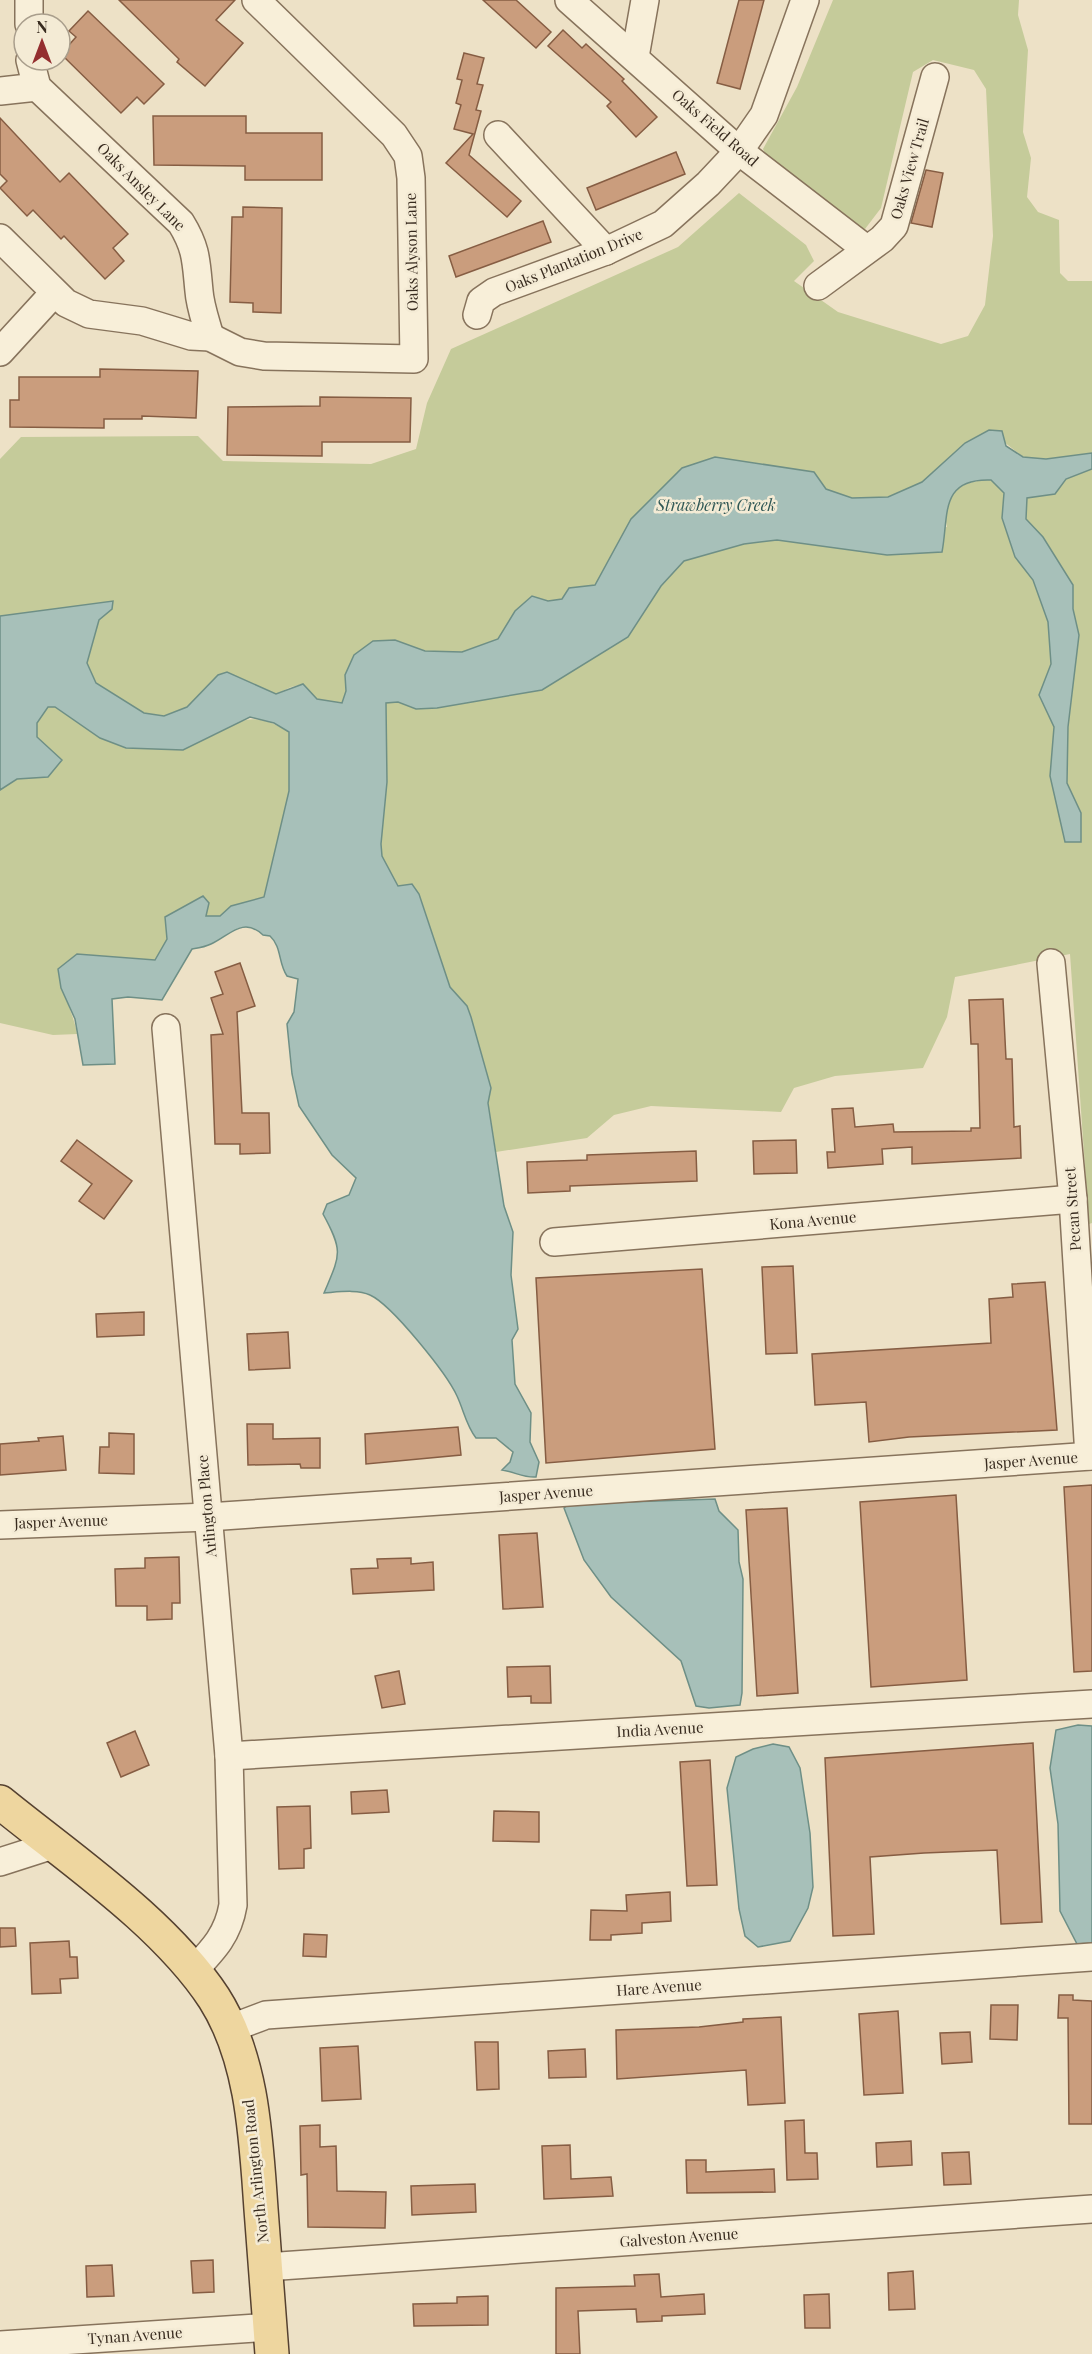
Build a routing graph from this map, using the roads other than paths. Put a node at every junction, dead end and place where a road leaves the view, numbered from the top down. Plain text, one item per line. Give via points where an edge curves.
1 (256, 0) edge
2 (569, 0) edge
3 (645, 0) edge
4 (805, 0) edge
5 (634, 57) junction
6 (33, 72) edge
7 (935, 77) dead end
8 (37, 87) junction
9 (0, 91) edge
10 (498, 135) dead end
11 (739, 151) junction
12 (0, 238) edge
13 (866, 249) junction
14 (606, 250) junction
15 (818, 286) dead end
16 (54, 293) junction
17 (477, 315) dead end
18 (210, 337) junction
19 (0, 352) edge
20 (1051, 963) dead end
21 (166, 1028) dead end
22 (1073, 1199) junction
23 (554, 1242) dead end
24 (1090, 1456) edge
25 (208, 1517) junction
26 (0, 1524) edge
27 (1092, 1704) edge
28 (229, 1756) junction
29 (0, 1802) edge
30 (53, 1845) junction
31 (0, 1863) edge
32 (1092, 1957) edge
33 (193, 1971) junction
34 (229, 2029) junction
35 (1092, 2209) edge
36 (266, 2267) junction
37 (271, 2341) edge
38 (0, 2345) edge
39 (37, 2348) edge

1 - 18 street, Oaks Alyson Lane via 394,135 408,156 414,359 264,356 240,352
2 - 5 street, Oaks Field Road
3 - 5 street
4 - 11 street, Oaks Plantation Drive via 764,114
5 - 11 street, Oaks Field Road
6 - 8 street
7 - 13 street, Oaks View Trail via 894,226
8 - 9 street
8 - 18 street, Oaks Ansley Lane via 181,223 197,257 199,293
10 - 14 street
11 - 13 street, Oaks Field Road
11 - 14 street, Oaks Plantation Drive via 663,224
12 - 16 street
13 - 15 street
14 - 17 street, Oaks Plantation Drive via 494,292 481,301
16 - 18 street via 89,314 142,321 192,336
16 - 19 street
20 - 22 street, Pecan Street
21 - 25 street, Arlington Place
22 - 23 street, Kona Avenue
22 - 24 street, Pecan Street
24 - 25 street, Jasper Avenue
25 - 26 street, Jasper Avenue
25 - 28 street, Arlington Place
27 - 28 street, India Avenue
28 - 33 street, Arlington Place via 233,1905 224,1937
29 - 30 main road, North Arlington Road
30 - 31 street
30 - 33 main road, North Arlington Road via 154,1927
32 - 34 street, Hare Avenue via 266,2015
33 - 34 main road, North Arlington Road via 214,1998
34 - 36 main road, North Arlington Road via 247,2083 256,2138
35 - 36 street, Galveston Avenue
36 - 37 main road, North Arlington Road
37 - 39 street, Tynan Avenue
38 - 39 street, Tynan Avenue

